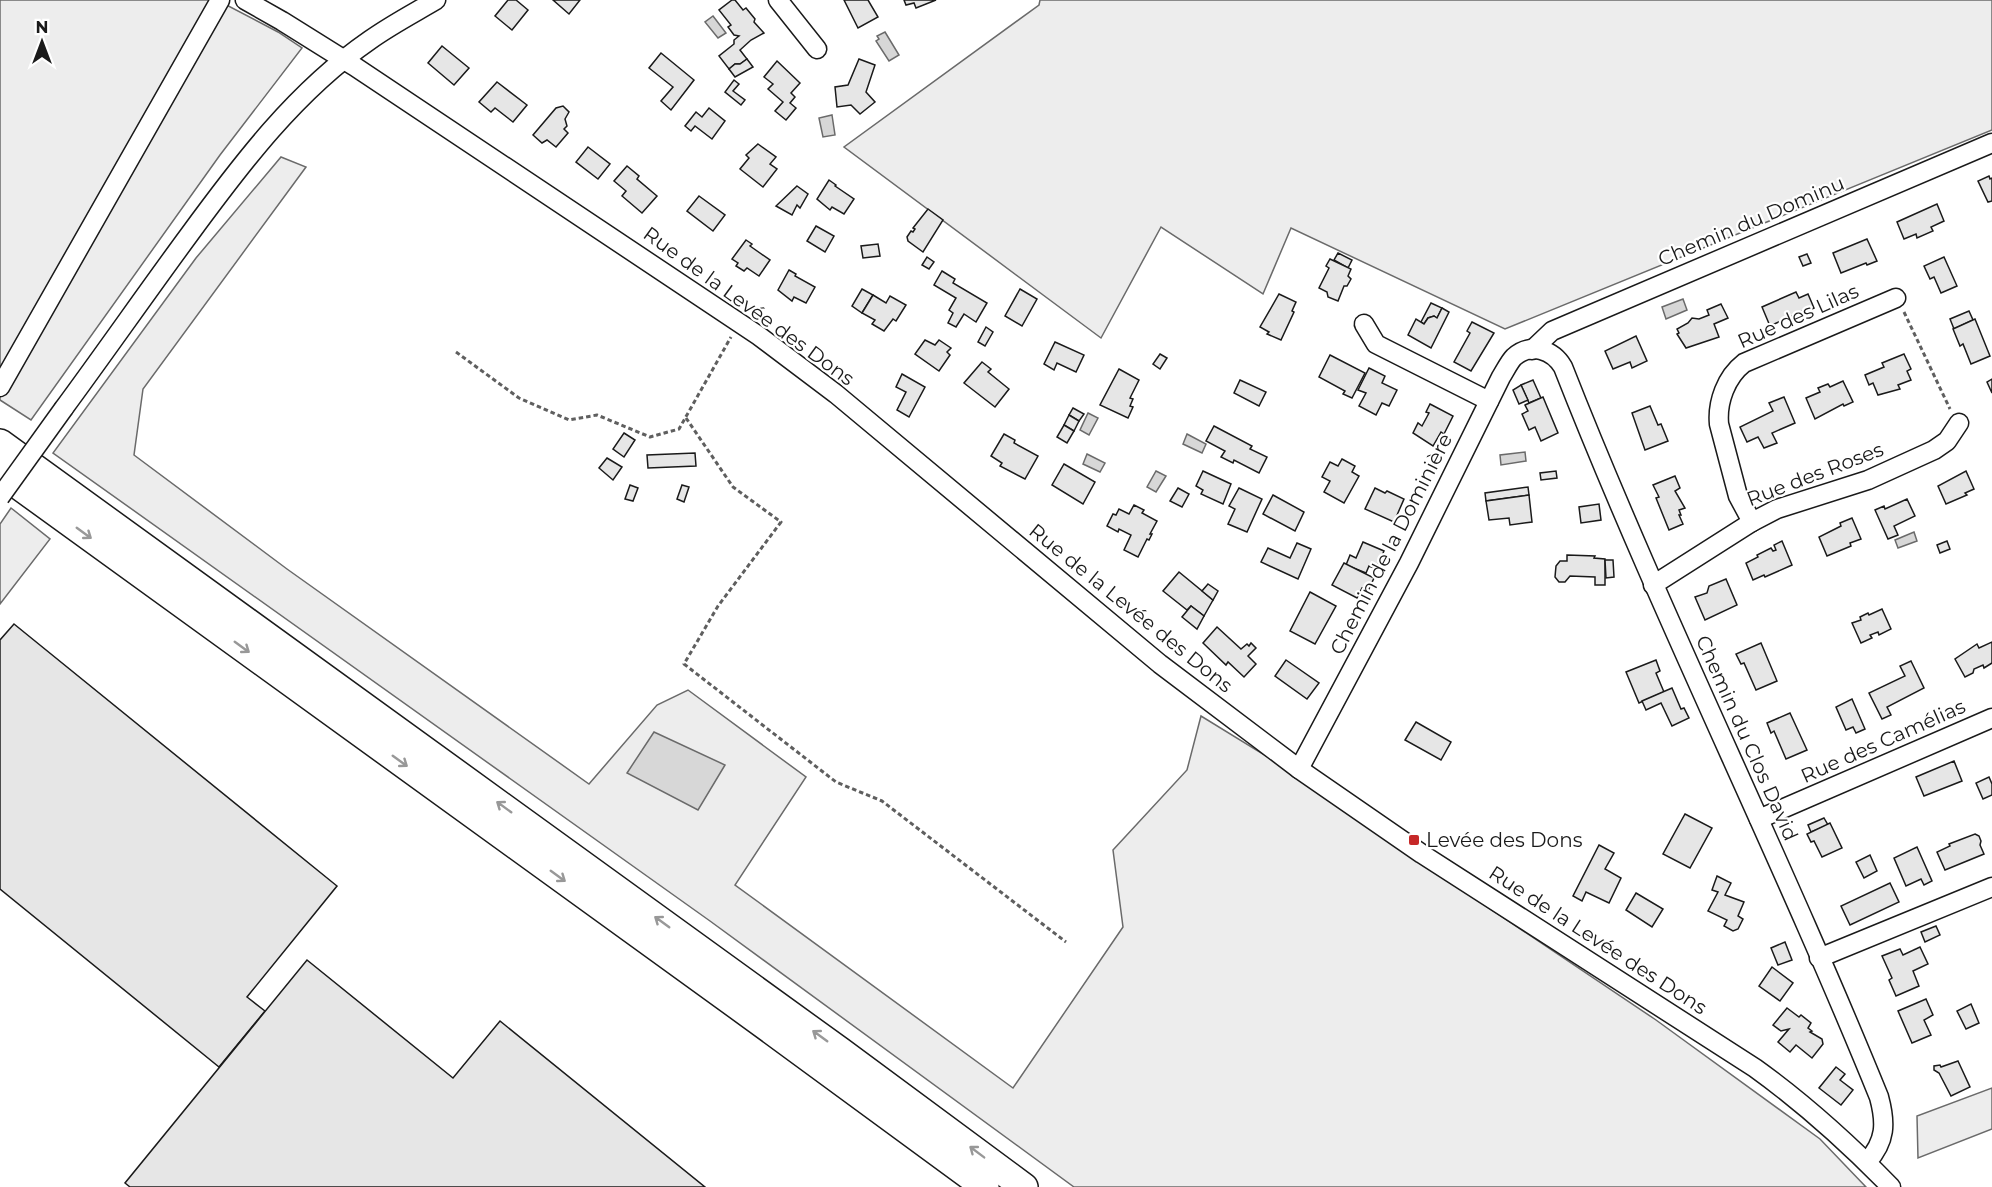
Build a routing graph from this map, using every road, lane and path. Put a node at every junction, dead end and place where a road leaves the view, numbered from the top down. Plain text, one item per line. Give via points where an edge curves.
1 (220, 0) edge
2 (245, 0) edge
3 (436, 0) edge
4 (778, 0) edge
5 (817, 49) dead end
6 (344, 60) junction
7 (1992, 142) edge
8 (1896, 298) joint
9 (739, 322) junction
10 (1364, 324) dead end
11 (1532, 350) junction
12 (456, 352) dead end
13 (0, 387) edge
14 (1489, 401) junction
15 (686, 418) junction
16 (1959, 423) joint
17 (0, 443) edge
18 (0, 472) edge
19 (0, 497) edge
20 (1752, 522) junction
21 (1653, 585) junction
22 (1992, 718) edge
23 (1299, 769) junction
24 (1760, 819) junction
25 (1992, 887) edge
26 (1066, 942) dead end
27 (1820, 958) junction
28 (1867, 1162) junction
29 (985, 1187) edge
30 (1024, 1187) edge
31 (1891, 1187) edge

1 - 13 street
2 - 6 street, Rue de la Levée des Dons
3 - 6 street via 369,40
4 - 5 street
6 - 9 street, Rue de la Levée des Dons
6 - 19 street, bridge via 267,134 231,178
7 - 11 street, Chemin du Dominu via 1552,331
8 - 16 path
8 - 20 street, Rue des Lilas via 1744,363 1732,375 1723,393 1719,424 1738,496
9 - 15 path
9 - 23 street, Rue de la Levée des Dons via 836,394 1160,664
10 - 14 street via 1376,344
11 - 14 street, Chemin de la Dominière via 1515,357
11 - 21 street, Chemin du Clos David via 1553,354 1563,367
12 - 15 path via 519,398 569,420 597,415 650,436 679,429
14 - 23 street, Chemin de la Dominière via 1409,563
15 - 26 path via 733,487 781,522 718,606 684,664 836,782 882,801
16 - 20 street, Rue des Roses via 1947,441 1934,450 1868,480 1777,509
30 -> 17 highway
18 -> 29 highway
20 - 21 street, Rue des Roses
21 - 24 street, Chemin du Clos David
22 - 24 street, Rue des Camélias
23 - 28 street, Rue de la Levée des Dons via 1422,854 1755,1068
24 - 27 street, Chemin du Clos David
25 - 27 street
27 - 28 street, Chemin du Clos David via 1881,1105 1884,1124 1880,1145
28 - 31 street, Rue de la Levée des Dons

